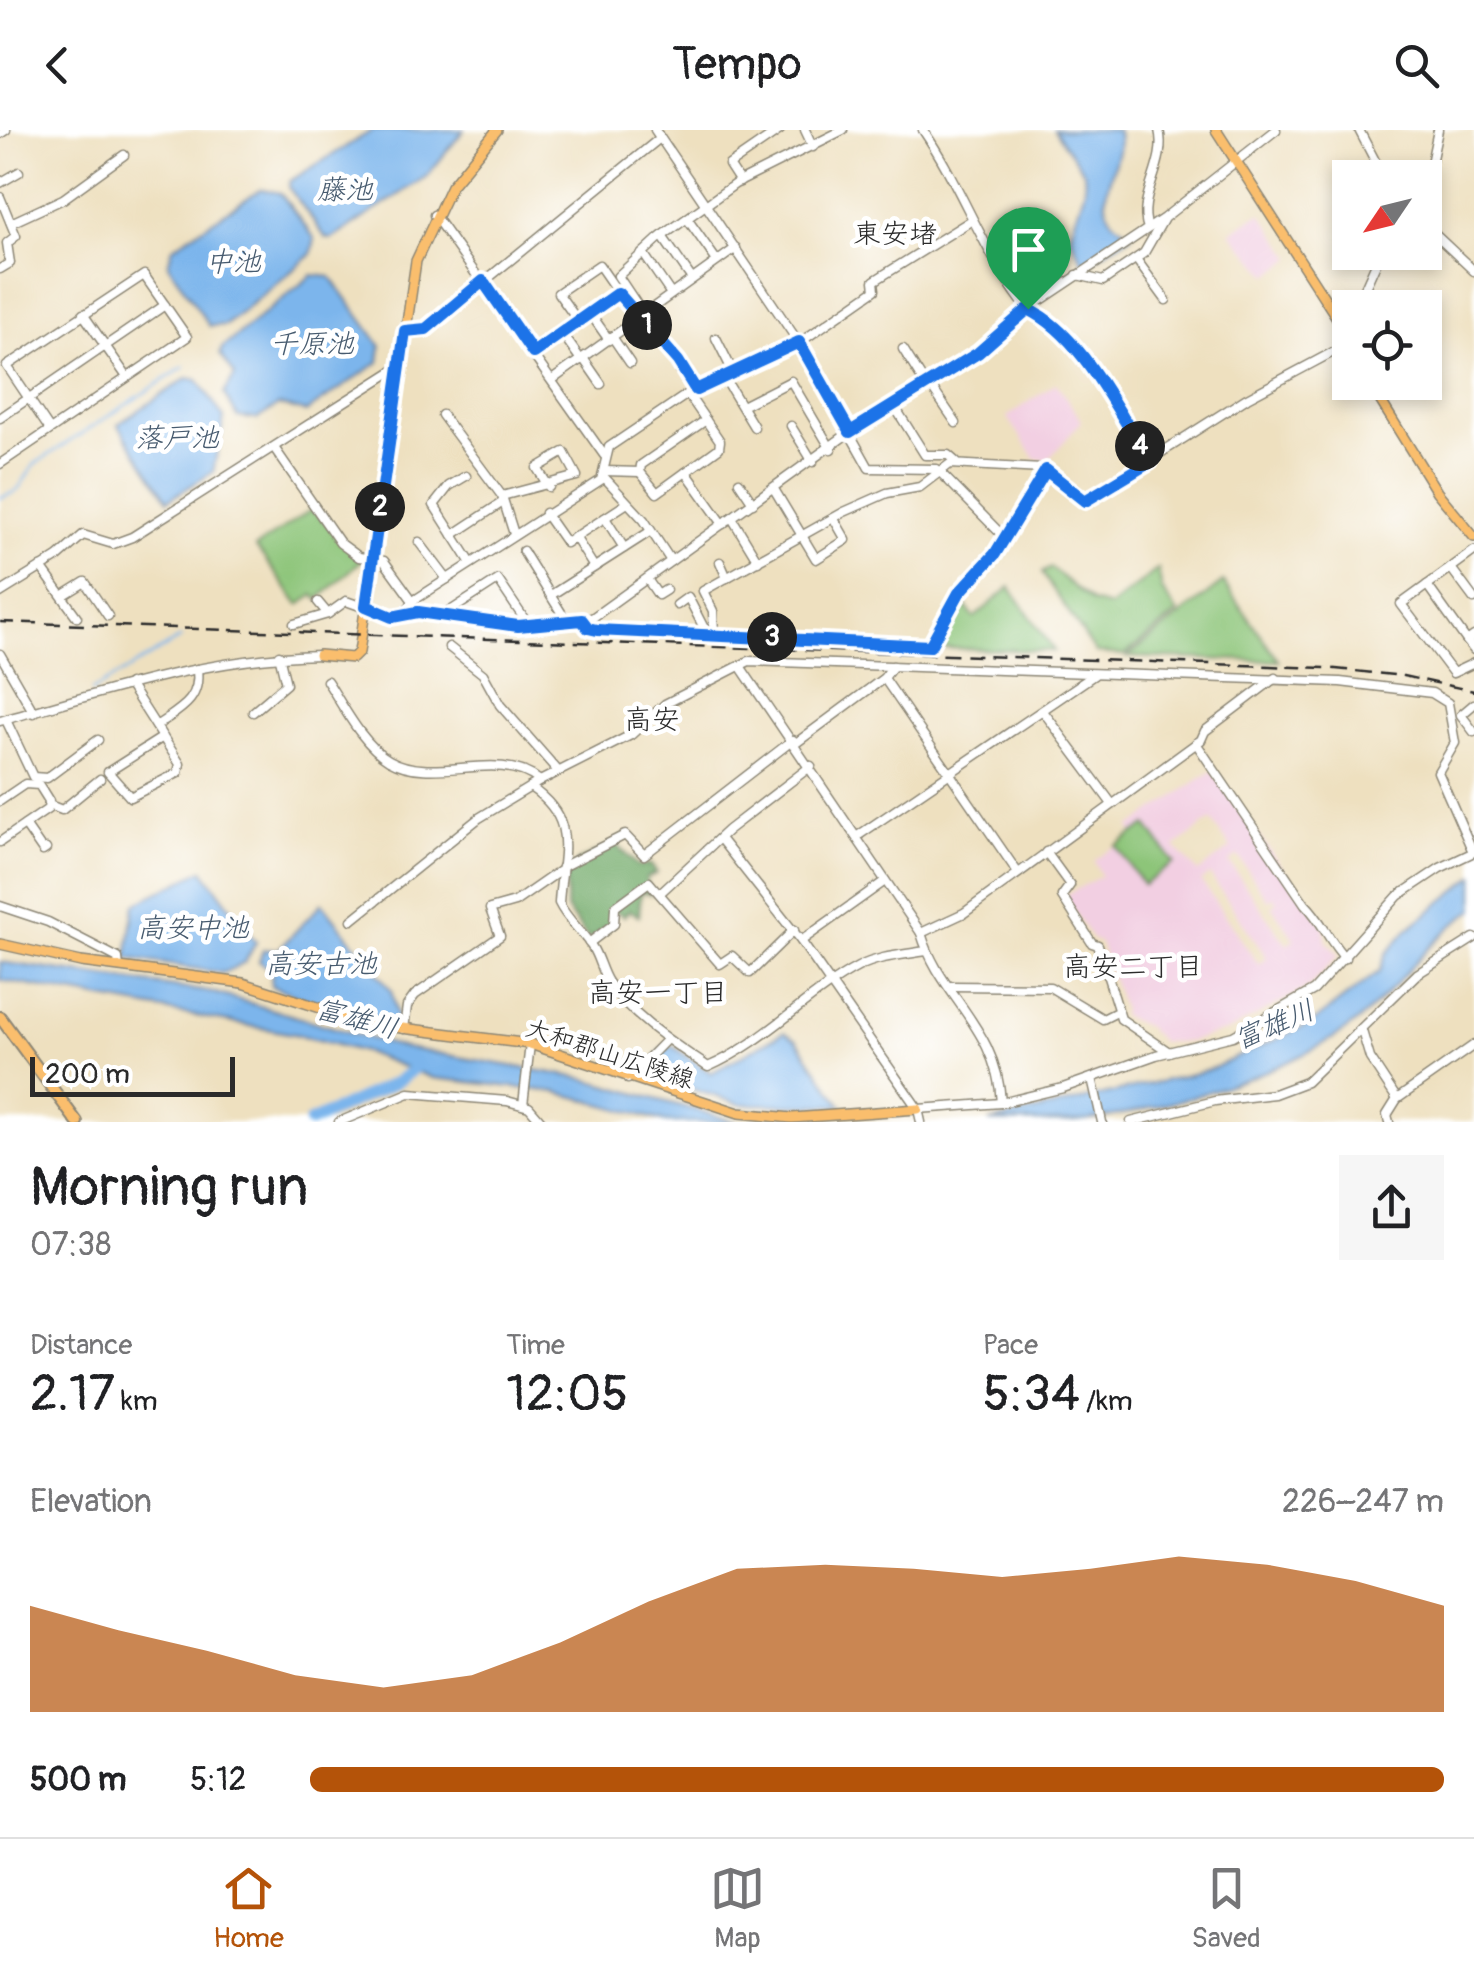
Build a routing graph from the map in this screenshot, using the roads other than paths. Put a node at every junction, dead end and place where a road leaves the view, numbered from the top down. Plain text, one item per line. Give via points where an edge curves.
1 (497, 130) edge
2 (780, 130) edge
3 (804, 130) edge
4 (843, 130) edge
5 (922, 130) edge
6 (1160, 130) edge
7 (1216, 130) edge
8 (1276, 130) edge
9 (1359, 130) edge
10 (1438, 130) edge
11 (658, 134) edge
12 (813, 147) junction
13 (124, 155) dead end
14 (1236, 160) junction
15 (1375, 160) edge
16 (1432, 160) edge
17 (18, 172) dead end
18 (740, 182) junction
19 (0, 183) edge
20 (1, 203) edge
21 (707, 205) junction
22 (434, 215) junction
23 (1164, 218) junction
24 (688, 220) junction
25 (972, 220) junction
26 (11, 223) junction
27 (1147, 225) junction
28 (662, 236) junction
29 (1442, 241) edge
30 (736, 248) junction
31 (643, 252) junction
32 (1136, 259) junction
33 (717, 261) junction
34 (0, 269) edge
35 (1474, 271) edge
36 (1077, 275) junction
37 (692, 279) junction
38 (483, 281) junction
39 (618, 293) junction
40 (672, 294) junction
41 (1166, 300) dead end
42 (165, 305) junction
43 (1332, 308) edge
44 (1028, 309) junction
45 (590, 313) junction
46 (83, 314) junction
47 (641, 317) junction
48 (578, 322) junction
49 (405, 331) junction
50 (562, 332) junction
51 (716, 338) dead end
52 (611, 339) junction
53 (799, 342) junction
54 (1332, 345) edge
55 (106, 346) junction
56 (904, 350) dead end
57 (533, 353) junction
58 (582, 359) junction
59 (630, 363) dead end
60 (399, 366) junction
61 (127, 377) junction
62 (729, 377) junction
63 (552, 380) junction
64 (927, 383) junction
65 (601, 384) dead end
66 (692, 392) junction
67 (29, 398) junction
68 (1380, 400) edge
69 (892, 404) junction
70 (742, 406) junction
71 (442, 414) dead end
72 (0, 418) edge
73 (706, 420) junction
74 (956, 423) dead end
75 (754, 426) dead end
76 (791, 426) dead end
77 (50, 430) junction
78 (850, 432) junction
79 (275, 449) junction
80 (831, 449) junction
81 (604, 455) junction
82 (813, 462) junction
83 (956, 462) junction
84 (1150, 462) junction
85 (0, 464) edge
86 (784, 465) dead end
87 (874, 470) junction
88 (1046, 470) junction
89 (940, 471) junction
90 (640, 472) junction
91 (686, 472) junction
92 (604, 474) junction
93 (466, 476) dead end
94 (577, 476) junction
95 (791, 477) junction
96 (739, 482) dead end
97 (548, 487) junction
98 (774, 489) junction
99 (586, 490) junction
100 (887, 493) junction
101 (502, 499) junction
102 (753, 503) junction
103 (626, 504) junction
104 (545, 514) junction
105 (605, 518) junction
106 (732, 518) junction
107 (834, 519) junction
108 (723, 524) junction
109 (651, 530) junction
110 (453, 534) junction
111 (514, 534) junction
112 (799, 535) junction
113 (1003, 536) junction
114 (575, 537) junction
115 (1474, 537) edge
116 (419, 542) dead end
117 (624, 548) junction
118 (523, 551) dead end
119 (1474, 551) edge
120 (372, 558) junction
121 (671, 560) junction
122 (720, 562) dead end
123 (758, 562) junction
124 (471, 563) junction
125 (41, 567) junction
126 (594, 567) junction
127 (1451, 568) junction
128 (726, 578) junction
129 (447, 579) junction
130 (647, 579) junction
131 (1427, 586) junction
132 (666, 590) dead end
133 (0, 593) edge
134 (64, 595) junction
135 (552, 595) junction
136 (1474, 599) edge
137 (413, 601) junction
138 (318, 602) dead end
139 (677, 604) dead end
140 (366, 606) junction
141 (406, 613) junction
142 (328, 614) junction
143 (444, 615) junction
144 (108, 616) dead end
145 (77, 617) dead end
146 (582, 620) junction
147 (567, 622) junction
148 (294, 624) dead end
149 (528, 626) junction
150 (710, 634) junction
151 (1471, 639) edge
152 (449, 647) dead end
153 (1474, 650) edge
154 (0, 654) edge
155 (319, 654) joint
156 (279, 656) junction
157 (1474, 663) edge
158 (740, 666) junction
159 (893, 666) junction
160 (198, 668) junction
161 (1098, 672) junction
162 (884, 678) junction
163 (1275, 678) junction
164 (327, 680) dead end
165 (129, 684) junction
166 (1474, 704) edge
167 (33, 711) junction
168 (1044, 711) junction
169 (253, 712) dead end
170 (2, 721) edge
171 (156, 726) junction
172 (1474, 732) edge
173 (162, 737) junction
174 (98, 740) dead end
175 (794, 742) junction
176 (1196, 743) junction
177 (812, 766) junction
178 (558, 770) junction
179 (947, 775) junction
180 (100, 779) dead end
181 (36, 781) junction
182 (540, 782) junction
183 (530, 787) junction
184 (2, 796) edge
185 (1112, 804) junction
186 (49, 805) junction
187 (26, 825) junction
188 (859, 836) junction
189 (722, 841) junction
190 (0, 842) edge
191 (46, 848) dead end
192 (1046, 852) junction
193 (1474, 852) edge
194 (561, 868) junction
195 (1018, 873) junction
196 (886, 881) junction
197 (660, 893) junction
198 (0, 906) edge
199 (352, 920) dead end
200 (794, 930) junction
201 (921, 933) junction
202 (1474, 938) edge
203 (802, 940) junction
204 (589, 943) junction
205 (0, 944) edge
206 (926, 951) junction
207 (1345, 958) junction
208 (118, 967) junction
209 (950, 986) junction
210 (831, 987) junction
211 (1117, 1012) junction
212 (0, 1017) edge
213 (404, 1029) junction
214 (1362, 1031) junction
215 (665, 1040) junction
216 (1474, 1045) edge
217 (530, 1048) junction
218 (1169, 1052) junction
219 (628, 1079) junction
220 (1093, 1081) junction
221 (1397, 1099) junction
222 (523, 1100) junction
223 (1001, 1103) junction
224 (918, 1109) junction
225 (77, 1122) edge
226 (339, 1122) edge
227 (542, 1122) edge
228 (921, 1122) edge
229 (1102, 1122) edge
230 (1131, 1122) edge
231 (1389, 1122) edge

1 - 22 main road
2 - 18 street via 729,165
3 - 12 street
4 - 12 street
5 - 25 street via 952,172
6 - 27 street via 1165,150 1144,216
7 - 14 main road
8 - 14 street
9 - 15 street
10 - 16 street
11 - 21 street
11 - 38 street
12 - 18 street
13 - 26 street via 63,198
14 - 23 street
14 - 43 main road
17 - 19 street
18 - 21 street
20 - 26 street
21 - 24 street
21 - 30 street
22 - 38 street
22 - 49 main road via 416,261
23 - 27 street
23 - 32 street
24 - 28 street
24 - 33 street
25 - 44 street
25 - 53 street via 874,281 875,290
26 - 34 street via 16,236 7,244 10,263
27 - 36 street
28 - 31 street
28 - 37 street
29 - 35 street
30 - 33 street
30 - 53 street
31 - 40 street
31 - 47 street via 618,276
32 - 36 street via 1103,281
32 - 41 street
33 - 37 street
36 - 44 street
37 - 40 street
38 - 49 street via 426,329
38 - 57 street
39 - 45 street
39 - 47 street
39 - 48 street via 598,266 558,292
40 - 47 street
42 - 46 street via 141,274
42 - 55 street
42 - 61 street via 187,336
44 - 64 street via 987,346
44 - 84 street via 1047,319 1079,356
45 - 48 street
45 - 52 street
46 - 55 street
46 - 67 street via 7,366
47 - 52 street
47 - 66 street
48 - 50 street
49 - 60 main road
50 - 57 street
50 - 58 street
51 - 62 street
52 - 58 street
52 - 59 street
53 - 62 street
53 - 78 street
54 - 84 street
55 - 61 street
55 - 67 street
56 - 64 street
57 - 63 street
58 - 63 street
58 - 65 street
60 - 79 street
60 - 120 main road
61 - 77 street
62 - 66 street
62 - 70 street
63 - 81 street
64 - 69 street
64 - 74 street
66 - 73 street
66 - 81 street
67 - 72 street
67 - 77 street
68 - 115 main road via 1437,492
69 - 78 street
69 - 83 street via 924,456 944,454
70 - 75 street
70 - 80 street via 791,382
71 - 101 street
73 - 90 street
73 - 91 street via 719,448
76 - 82 street
77 - 85 street
78 - 80 street
78 - 87 street
79 - 120 street via 340,543
79 - 125 street via 123,542 83,535
80 - 82 street
81 - 92 street
82 - 95 street
83 - 88 street
83 - 89 street
84 - 88 street via 1085,501
86 - 95 street
87 - 89 street
87 - 100 street
88 - 113 street
89 - 100 street via 910,492
89 - 113 street
90 - 91 street via 656,493
90 - 92 street
91 - 108 street
92 - 99 street
92 - 103 street
93 - 110 street via 434,504
94 - 97 street
94 - 97 street via 564,452 537,468
94 - 99 street
95 - 98 street
96 - 102 street
97 - 101 street
98 - 102 street
98 - 112 street
99 - 104 street
100 - 107 street
101 - 110 street
101 - 111 street
102 - 106 street
103 - 105 street
103 - 109 street
104 - 111 street
104 - 114 street via 566,542
105 - 114 street
105 - 117 street
106 - 108 street
106 - 123 street
107 - 112 street
107 - 112 street via 846,540 816,559
108 - 121 street
109 - 117 street
109 - 121 street
110 - 124 street
111 - 124 street
112 - 123 street
113 - 150 street via 959,593 930,646
114 - 126 street
116 - 129 street
117 - 126 street
118 - 135 street
119 - 127 street
120 - 137 street via 384,561
120 - 140 main road
121 - 130 street
122 - 128 street
123 - 128 street
124 - 129 street
125 - 133 street
125 - 134 street
126 - 135 street
127 - 131 street
127 - 136 street
128 - 150 street via 703,591 713,611
129 - 137 street
130 - 132 street via 658,595
130 - 146 street
131 - 151 street
131 - 157 street via 1401,604 1454,673
134 - 144 street via 86,582
134 - 145 street
135 - 147 street
137 - 141 street
138 - 142 street
139 - 150 street via 688,597
140 - 141 street via 392,617
140 - 142 street via 346,601
140 - 155 main road via 358,656
141 - 143 street
142 - 148 street
143 - 149 street
143 - 149 street via 498,580
146 - 147 street
146 - 150 street via 597,630
147 - 149 street
151 - 153 street
152 - 178 street via 482,674 500,705
154 - 167 street
155 - 156 street
156 - 160 street
156 - 169 street via 286,684
158 - 159 street
158 - 175 street
158 - 178 street via 666,704 631,735
159 - 161 street
159 - 162 street
160 - 165 street
160 - 171 street via 191,702
161 - 163 street
161 - 168 street
162 - 175 street
162 - 179 street
163 - 176 street
163 - 193 street via 1443,698 1455,742 1438,772 1440,785
164 - 182 street via 386,758 423,768 526,770
165 - 167 street
165 - 171 street
166 - 172 street via 1461,715
167 - 170 street
168 - 179 street
168 - 185 street
170 - 181 street
171 - 173 street
173 - 173 street via 180,764 178,773 130,797 108,772
174 - 181 street
175 - 177 street
175 - 194 street via 644,855 625,834
176 - 185 street
176 - 207 street
177 - 188 street
177 - 189 street
178 - 182 street
179 - 188 street
179 - 195 street
180 - 186 street via 62,810
181 - 184 street
181 - 186 street
182 - 183 street
183 - 194 street via 550,801 565,826
183 - 199 street via 479,818
185 - 192 street
186 - 187 street
187 - 190 street
187 - 191 street
188 - 196 street
189 - 197 street
189 - 200 street
192 - 195 street
192 - 211 street via 1070,885 1062,896 1098,945
193 - 207 street via 1398,896
194 - 204 street via 559,903
194 - 213 street via 515,902 490,909 500,936 415,995 406,1006
195 - 201 street via 964,913
196 - 201 street
196 - 203 street
197 - 200 street via 720,964 732,956 750,972
197 - 204 street via 649,882 641,885 615,907 614,924
198 - 208 street via 99,946 118,958
200 - 203 street
201 - 206 street
202 - 214 street via 1418,974
203 - 210 street
204 - 215 street via 611,986
205 - 208 main road, 大和郡山広陵線
206 - 209 street
206 - 210 street via 868,963
207 - 218 street via 1314,990 1266,1019 1208,1045
208 - 213 main road, 大和郡山広陵線 via 243,983 326,1012
209 - 211 street via 1050,987 1103,1019
209 - 223 street via 988,1044 1000,1072
210 - 215 street via 708,1067
210 - 224 street
211 - 218 street
212 - 225 highway
213 - 217 main road, 大和郡山広陵線
214 - 221 street via 1370,1058
214 - 230 street via 1298,1087
215 - 219 street
216 - 221 street
217 - 219 main road, 大和郡山広陵線
217 - 222 street
218 - 220 street
219 - 224 main road, 大和郡山広陵線 via 709,1106 770,1117
220 - 223 street
220 - 229 street
221 - 231 street
222 - 226 street via 409,1093
222 - 227 street
223 - 224 street
224 - 228 street

